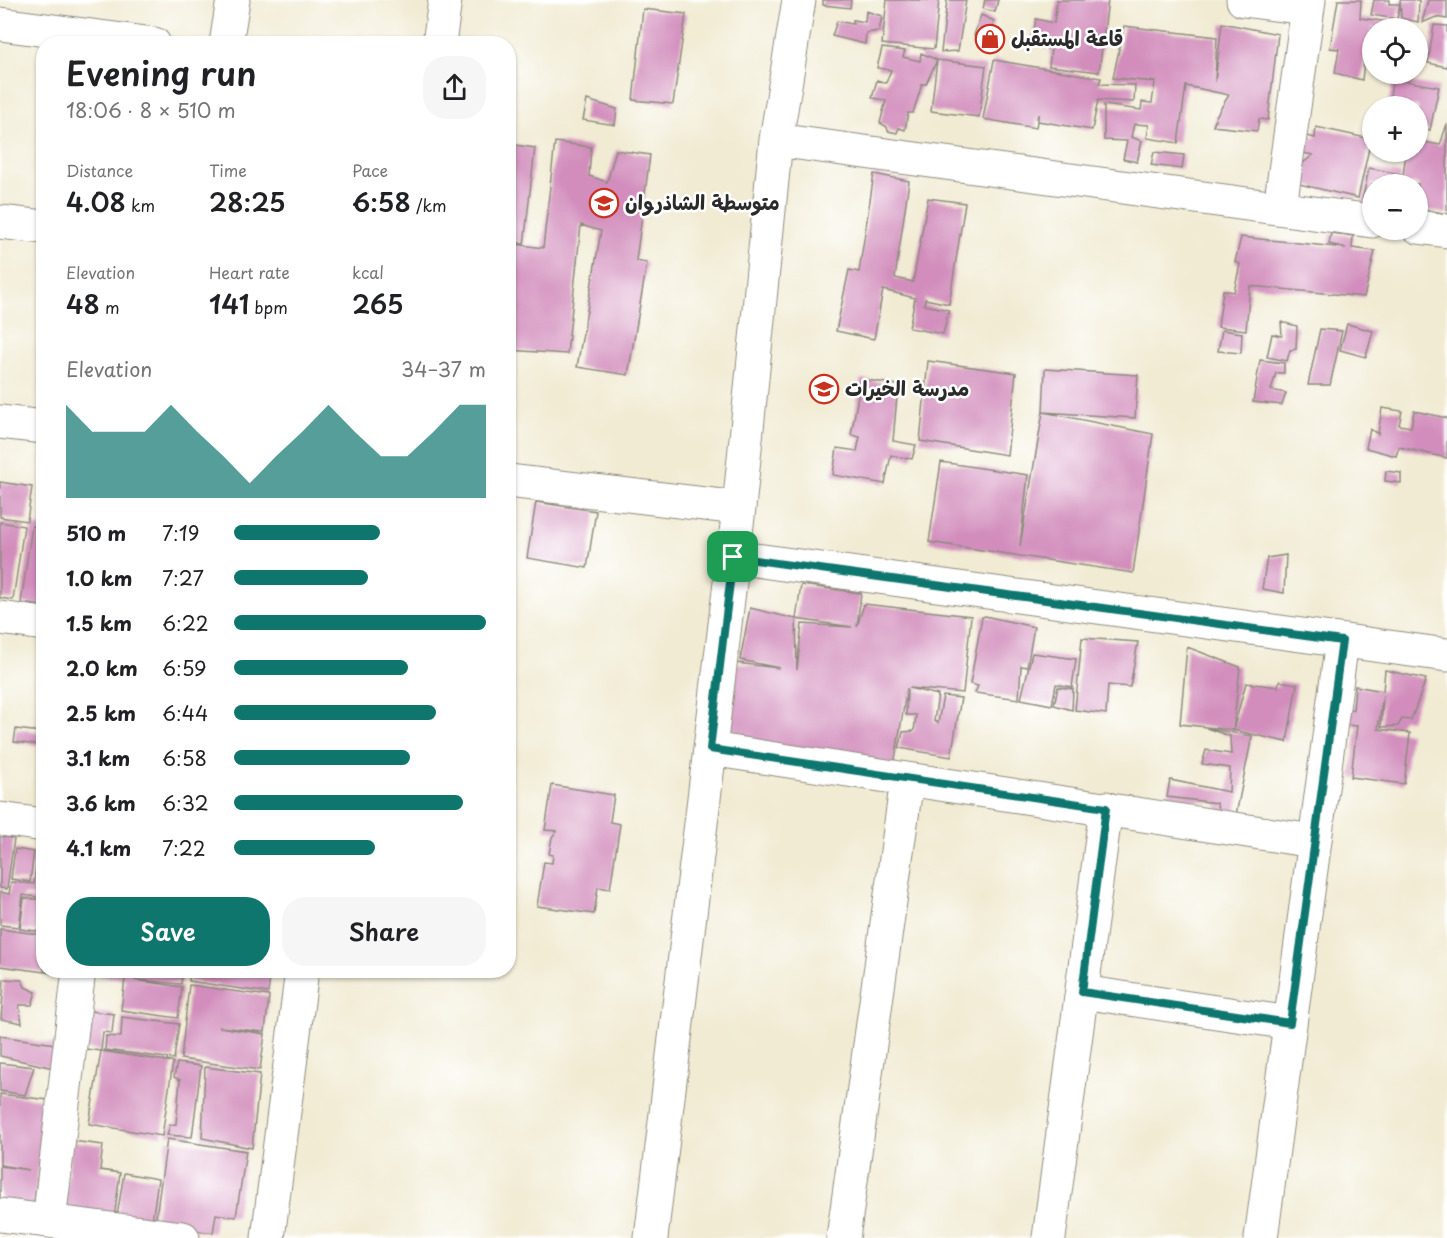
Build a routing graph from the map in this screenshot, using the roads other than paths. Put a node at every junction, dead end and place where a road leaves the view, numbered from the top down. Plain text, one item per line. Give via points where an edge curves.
1 (233, 0) edge
2 (445, 0) edge
3 (799, 0) edge
4 (1243, 0) edge
5 (1308, 4) edge
6 (0, 24) edge
7 (92, 36) edge
8 (227, 36) edge
9 (440, 36) edge
10 (776, 140) junction
11 (1280, 207) junction
12 (1362, 219) edge
13 (0, 222) edge
14 (36, 226) edge
15 (1428, 228) edge
16 (1447, 231) edge
17 (0, 422) edge
18 (36, 426) edge
19 (516, 482) edge
20 (739, 508) junction
21 (733, 557) junction
22 (0, 618) edge
23 (36, 623) edge
24 (1342, 641) junction
25 (1447, 655) edge
26 (710, 749) junction
27 (907, 780) junction
28 (1106, 808) junction
29 (0, 819) edge
30 (36, 824) edge
31 (1313, 841) junction
32 (78, 978) edge
33 (301, 978) edge
34 (1082, 992) junction
35 (1290, 1023) junction
36 (0, 1215) edge
37 (49, 1221) junction
38 (183, 1238) edge
39 (268, 1238) edge
40 (651, 1238) edge
41 (843, 1238) edge
42 (1049, 1238) edge
43 (1261, 1238) edge

1 - 8 street
2 - 9 street
3 - 10 street
4 - 5 street
5 - 11 street
6 - 7 street
10 - 11 street
10 - 20 street
11 - 12 street
13 - 14 street
15 - 16 street
17 - 18 street
19 - 20 street
20 - 21 street
21 - 24 street
21 - 26 street
22 - 23 street
24 - 25 street
24 - 31 street
26 - 27 street
26 - 40 street
27 - 28 street
27 - 41 street
28 - 31 street
28 - 34 street
29 - 30 street
31 - 35 street
32 - 37 street
33 - 39 street
34 - 35 street
34 - 42 street
35 - 43 street
36 - 37 street
37 - 38 street

